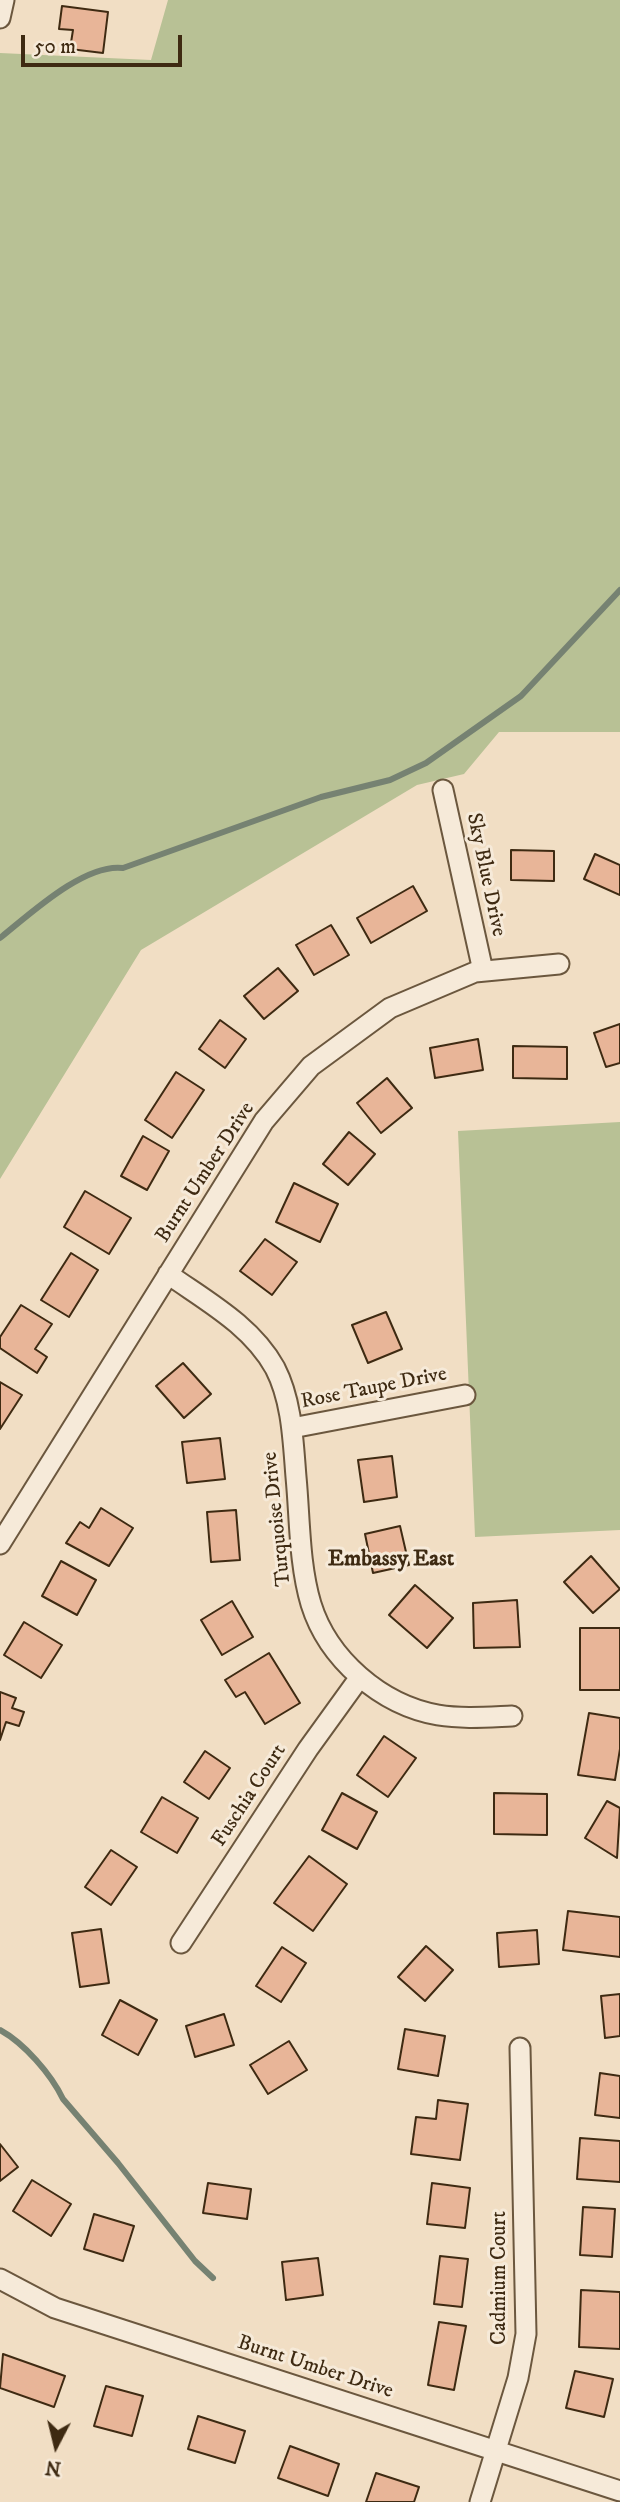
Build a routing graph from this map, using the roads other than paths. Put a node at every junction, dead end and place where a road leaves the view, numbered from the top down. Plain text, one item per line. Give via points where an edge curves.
1 (4, 0) edge
2 (0, 18) edge
3 (443, 790) dead end
4 (559, 964) dead end
5 (483, 971) junction
6 (168, 1275) junction
7 (465, 1395) dead end
8 (292, 1428) junction
9 (0, 1544) edge
10 (360, 1677) junction
11 (512, 1716) dead end
12 (181, 1943) dead end
13 (520, 2048) dead end
14 (0, 2279) edge
15 (496, 2451) junction
16 (620, 2491) edge
17 (480, 2502) edge

1 - 2 street
3 - 5 street, Sky Blue Drive
4 - 5 street, Burnt Umber Drive
5 - 6 street, Burnt Umber Drive via 390,1008 311,1066 264,1121
6 - 8 street, Turquoise Drive via 252,1336 281,1382
6 - 9 street, Burnt Umber Drive
7 - 8 street, Rose Taupe Drive
8 - 10 street, Turquoise Drive via 305,1580 312,1606 335,1648
10 - 11 street, Turquoise Drive via 385,1694 435,1714
10 - 12 street, Fuschia Court
13 - 15 street, Cadmium Court via 526,2334
14 - 15 street, Burnt Umber Drive via 55,2308
15 - 16 street, Burnt Umber Drive
15 - 17 street, Cadmium Court

